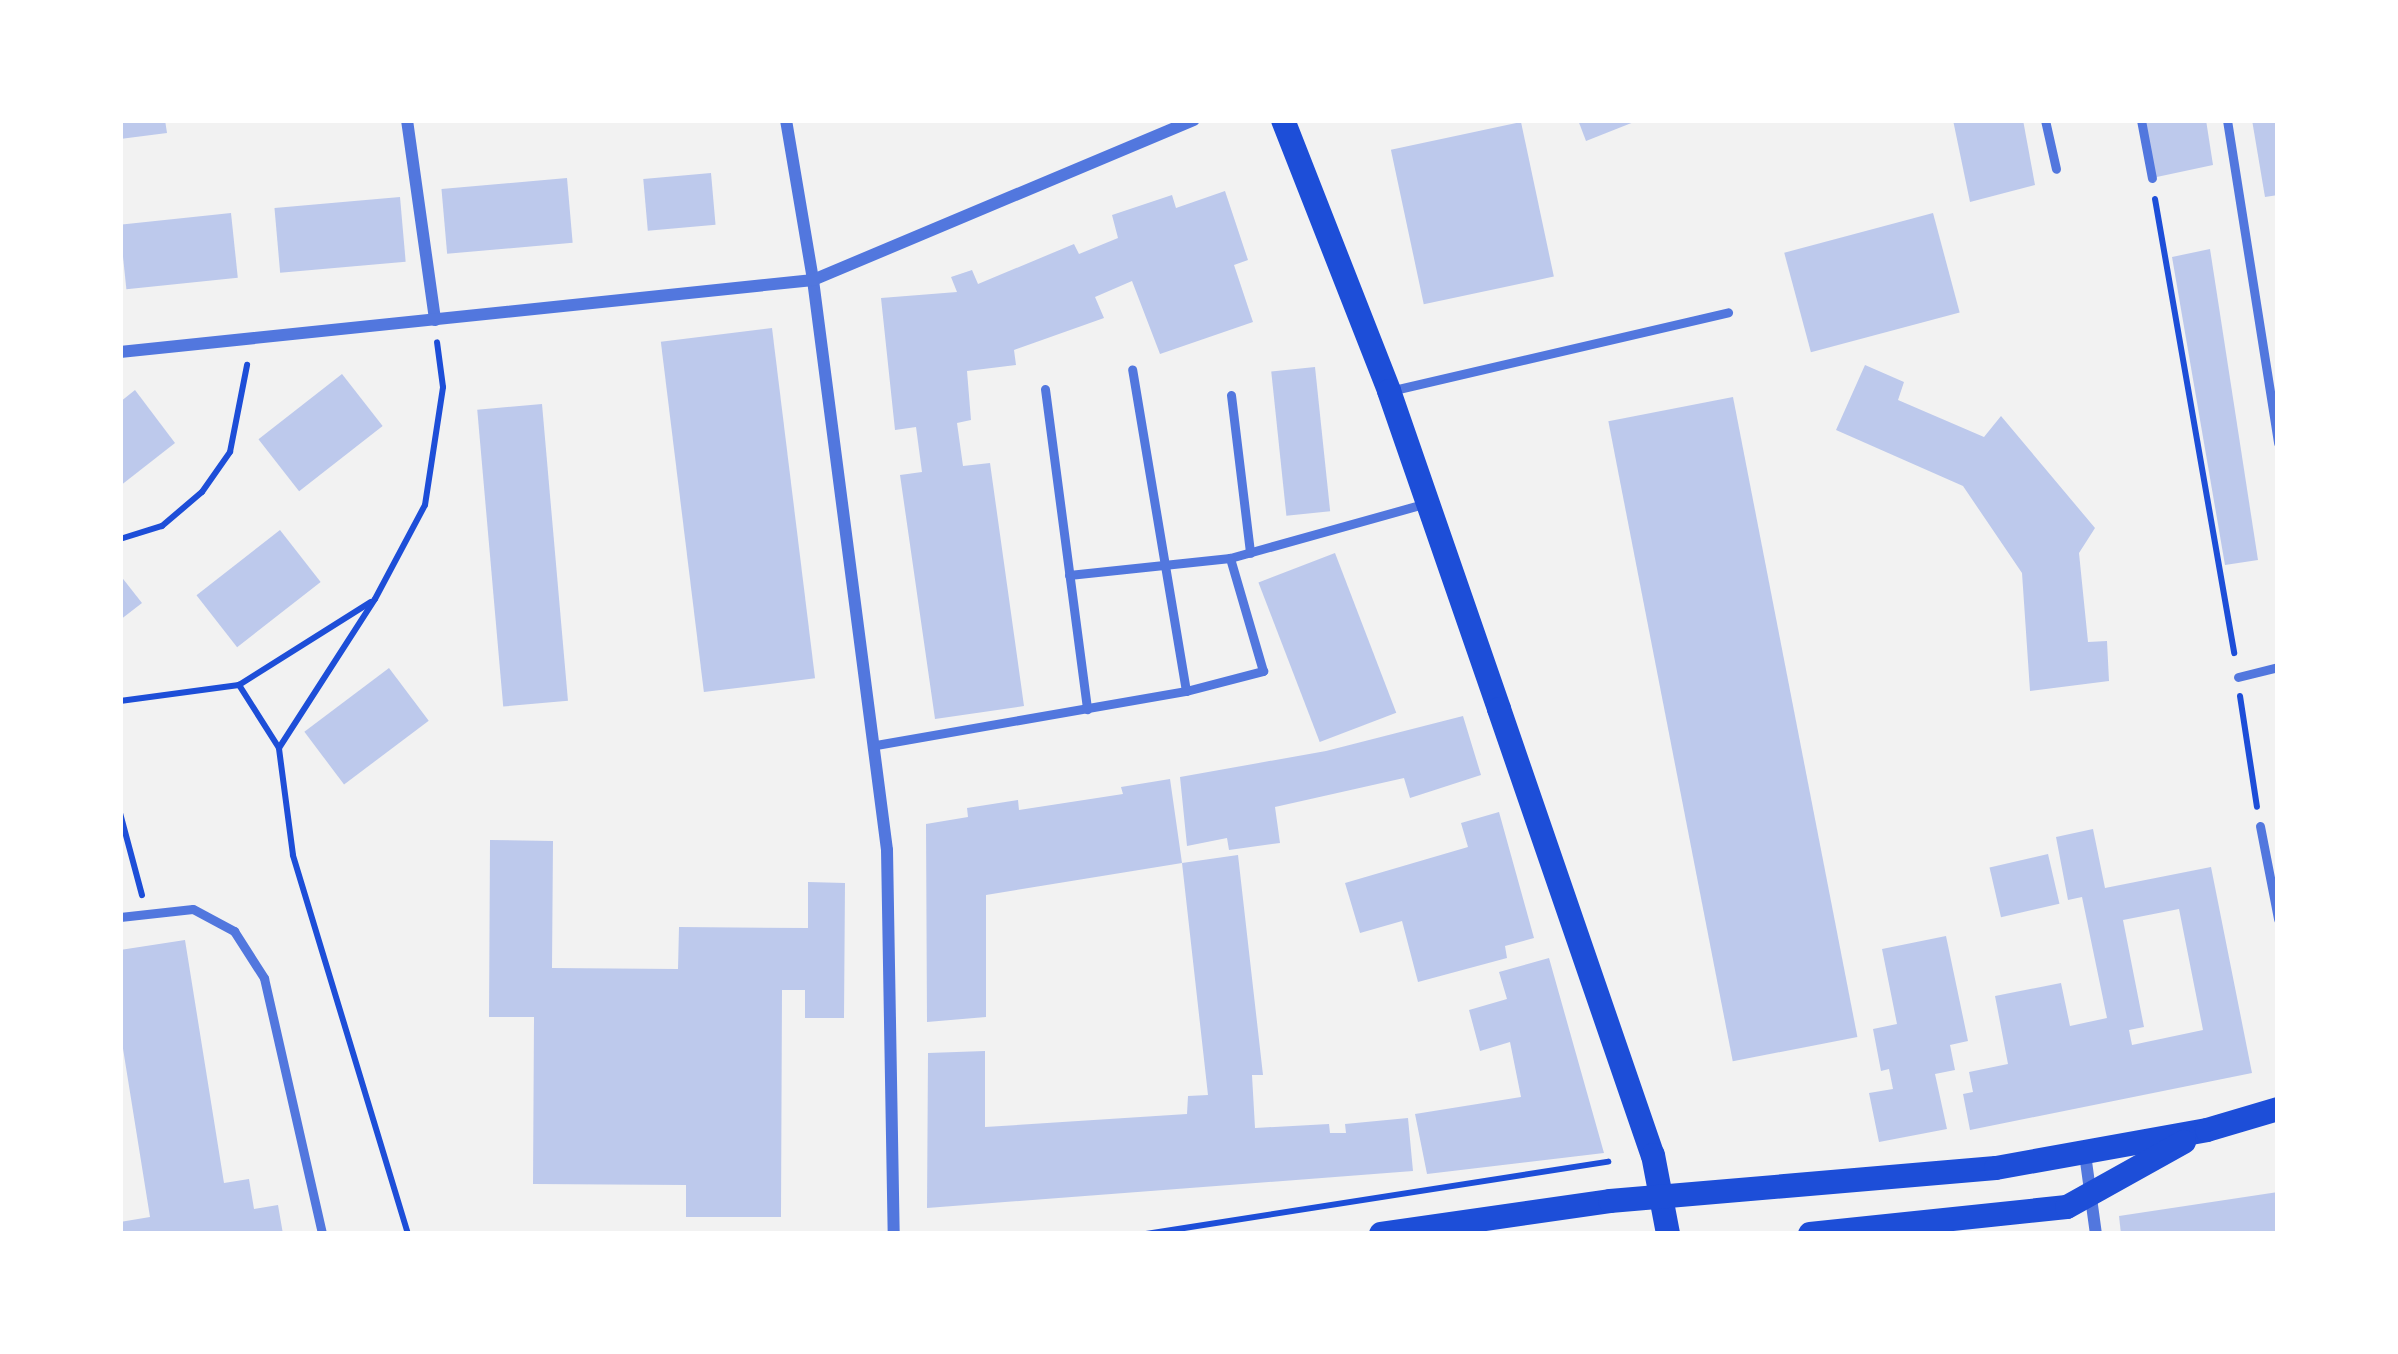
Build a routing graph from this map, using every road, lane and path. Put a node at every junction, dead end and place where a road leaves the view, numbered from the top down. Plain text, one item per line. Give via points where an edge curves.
1 (407, 120) edge
2 (786, 120) edge
3 (1194, 120) edge
4 (1283, 120) edge
5 (2045, 120) edge
6 (2140, 120) edge
7 (2227, 120) edge
8 (2056, 170) dead end
9 (2152, 178) joint
10 (813, 280) junction
11 (1729, 312) dead end
12 (435, 320) junction
13 (252, 338) junction
14 (120, 352) edge
15 (1132, 370) dead end
16 (1045, 389) dead end
17 (1389, 391) junction
18 (1231, 395) dead end
19 (2278, 443) edge
20 (1427, 503) junction
21 (120, 538) edge
22 (1250, 553) junction
23 (1230, 558) junction
24 (1164, 566) junction
25 (1069, 574) junction
26 (374, 599) junction
27 (2278, 667) edge
28 (2238, 677) junction
29 (239, 685) junction
30 (1186, 691) junction
31 (120, 701) edge
32 (1087, 710) junction
33 (875, 745) junction
34 (279, 748) junction
35 (120, 812) edge
36 (2260, 826) joint
37 (146, 914) junction
38 (120, 917) edge
39 (2278, 919) edge
40 (2278, 1109) edge
41 (2207, 1130) junction
42 (2085, 1154) junction
43 (1608, 1162) dead end
44 (2091, 1194) junction
45 (1662, 1196) junction
46 (322, 1234) edge
47 (408, 1234) edge
48 (894, 1234) edge
49 (1146, 1234) edge
50 (1381, 1234) edge
51 (1668, 1234) edge
52 (1810, 1234) edge
53 (2096, 1234) edge

1 - 12 street
2 - 10 street
3 - 10 street
4 - 17 main road
5 - 8 lane
6 - 9 lane
7 - 19 lane
9 - 28 path
10 - 12 street
10 - 33 street
11 - 17 lane
12 - 13 street
12 - 26 path via 443,387 424,505
13 - 14 street
13 - 21 path via 230,452 202,492 162,526
15 - 24 lane
16 - 25 lane
17 - 20 main road
18 - 22 lane
20 - 22 lane
20 - 45 main road
22 - 23 lane
23 - 24 lane
23 - 30 lane via 1263,671
24 - 25 lane
24 - 30 lane
25 - 32 lane
26 - 29 path
26 - 34 path
27 - 28 lane
28 - 36 path
29 - 31 path
29 - 34 path
30 - 32 lane
32 - 33 lane
33 - 48 street via 887,850
34 - 47 path via 293,855
35 - 37 path
36 - 39 lane
37 - 38 lane
37 - 46 lane via 193,909 234,931 264,978
40 - 41 main road
41 - 42 main road
41 - 44 main road
42 - 44 street
42 - 45 main road
43 - 49 path
44 - 52 main road via 2067,1207 2007,1216
44 - 53 street
45 - 50 main road
45 - 51 main road

